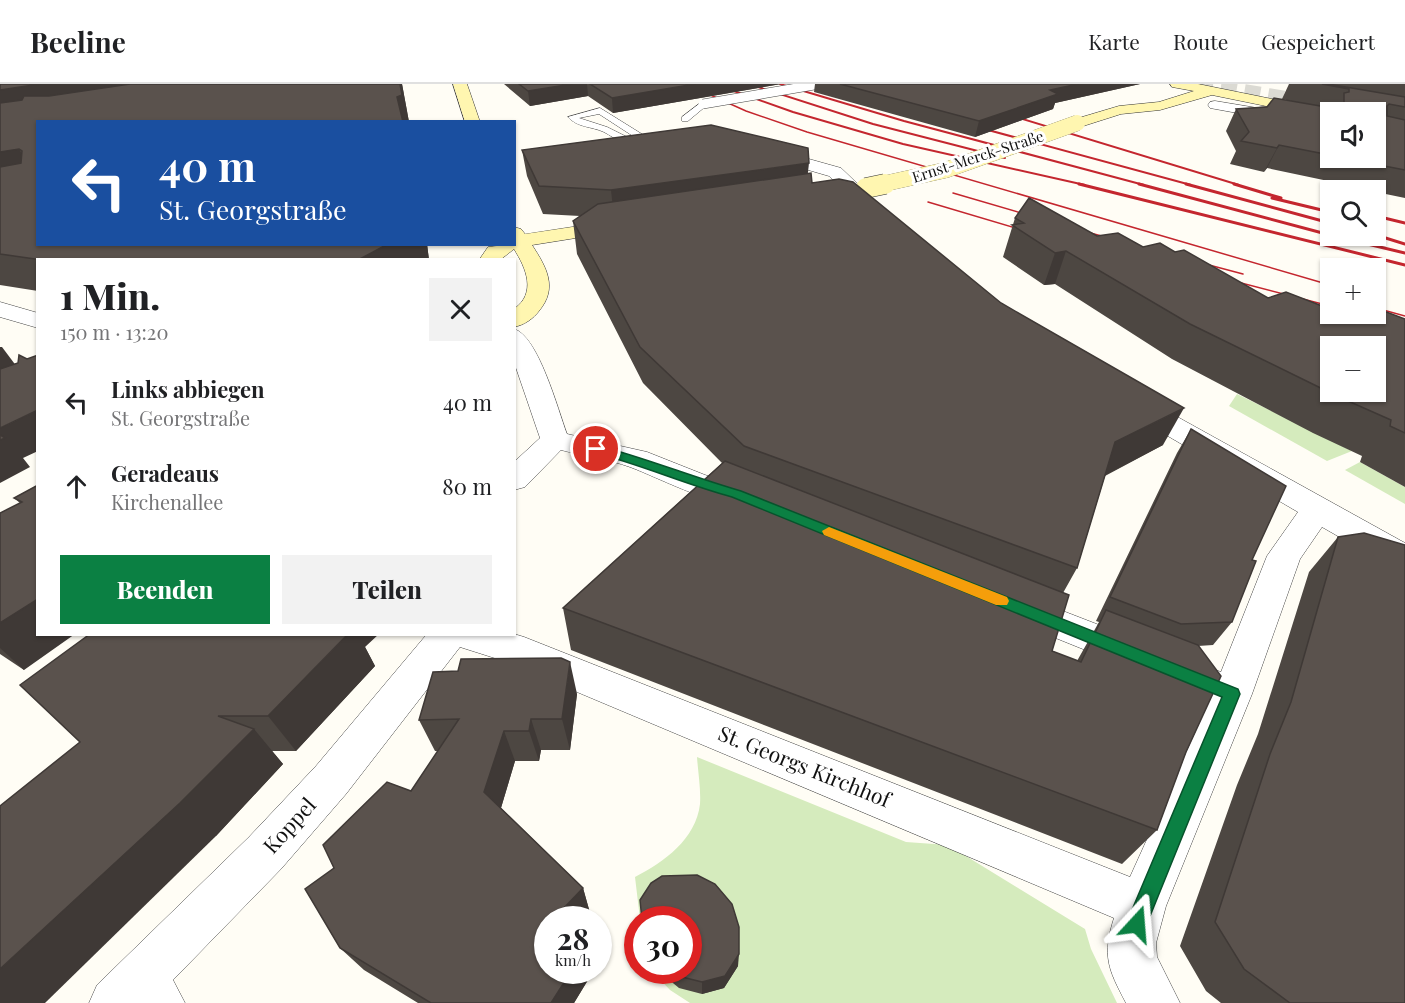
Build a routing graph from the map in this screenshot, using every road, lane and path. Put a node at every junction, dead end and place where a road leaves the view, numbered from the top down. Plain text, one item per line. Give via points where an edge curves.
1 (460, 84) edge
2 (820, 84) edge
3 (1171, 86) edge
4 (1216, 93) edge
5 (1119, 110) junction
6 (1320, 112) edge
7 (685, 119) dead end
8 (472, 120) edge
9 (1320, 122) edge
10 (640, 146) junction
11 (752, 148) edge
12 (616, 149) edge
13 (861, 189) junction
14 (829, 194) edge
15 (633, 224) edge
16 (898, 232) edge
17 (516, 240) edge
18 (516, 243) edge
19 (504, 246) edge
20 (490, 258) edge
21 (0, 309) edge
22 (516, 319) edge
23 (36, 320) edge
24 (516, 339) edge
25 (1112, 391) edge
26 (555, 440) junction
27 (516, 478) edge
28 (769, 507) edge
29 (1317, 510) junction
30 (1405, 556) edge
31 (990, 596) edge
32 (447, 636) edge
33 (471, 636) edge
34 (1232, 694) junction
35 (1142, 906) junction
36 (137, 996) edge
37 (1154, 1003) edge

1 - 8 street
2 - 7 lane, bridge via 703,104
3 - 4 street
3 - 5 street, Ernst-Merck-Straße via 1137,97
4 - 5 street, Ernst-Merck-Straße via 1160,106
4 - 6 street
4 - 9 street
5 - 13 street, Ernst-Merck-Straße, bridge via 946,170
10 - 10 lane via 666,143 642,138 600,111 572,117 581,125 605,130 625,143
10 - 12 lane
11 - 13 street via 835,172
13 - 14 street, Ernst-Merck-Straße
13 - 16 street
15 - 17 street
18 - 22 street via 536,270 539,297 535,306
19 - 20 street
21 - 23 street
24 - 26 street
25 - 29 street
26 - 27 street
26 - 28 street via 617,454
29 - 30 street
29 - 34 street via 1284,556
31 - 34 street
32 - 36 street, Koppel via 324,788
33 - 35 street, St. Georgs Kirchhof via 511,648
34 - 35 street
35 - 37 street via 1131,943 1132,962

